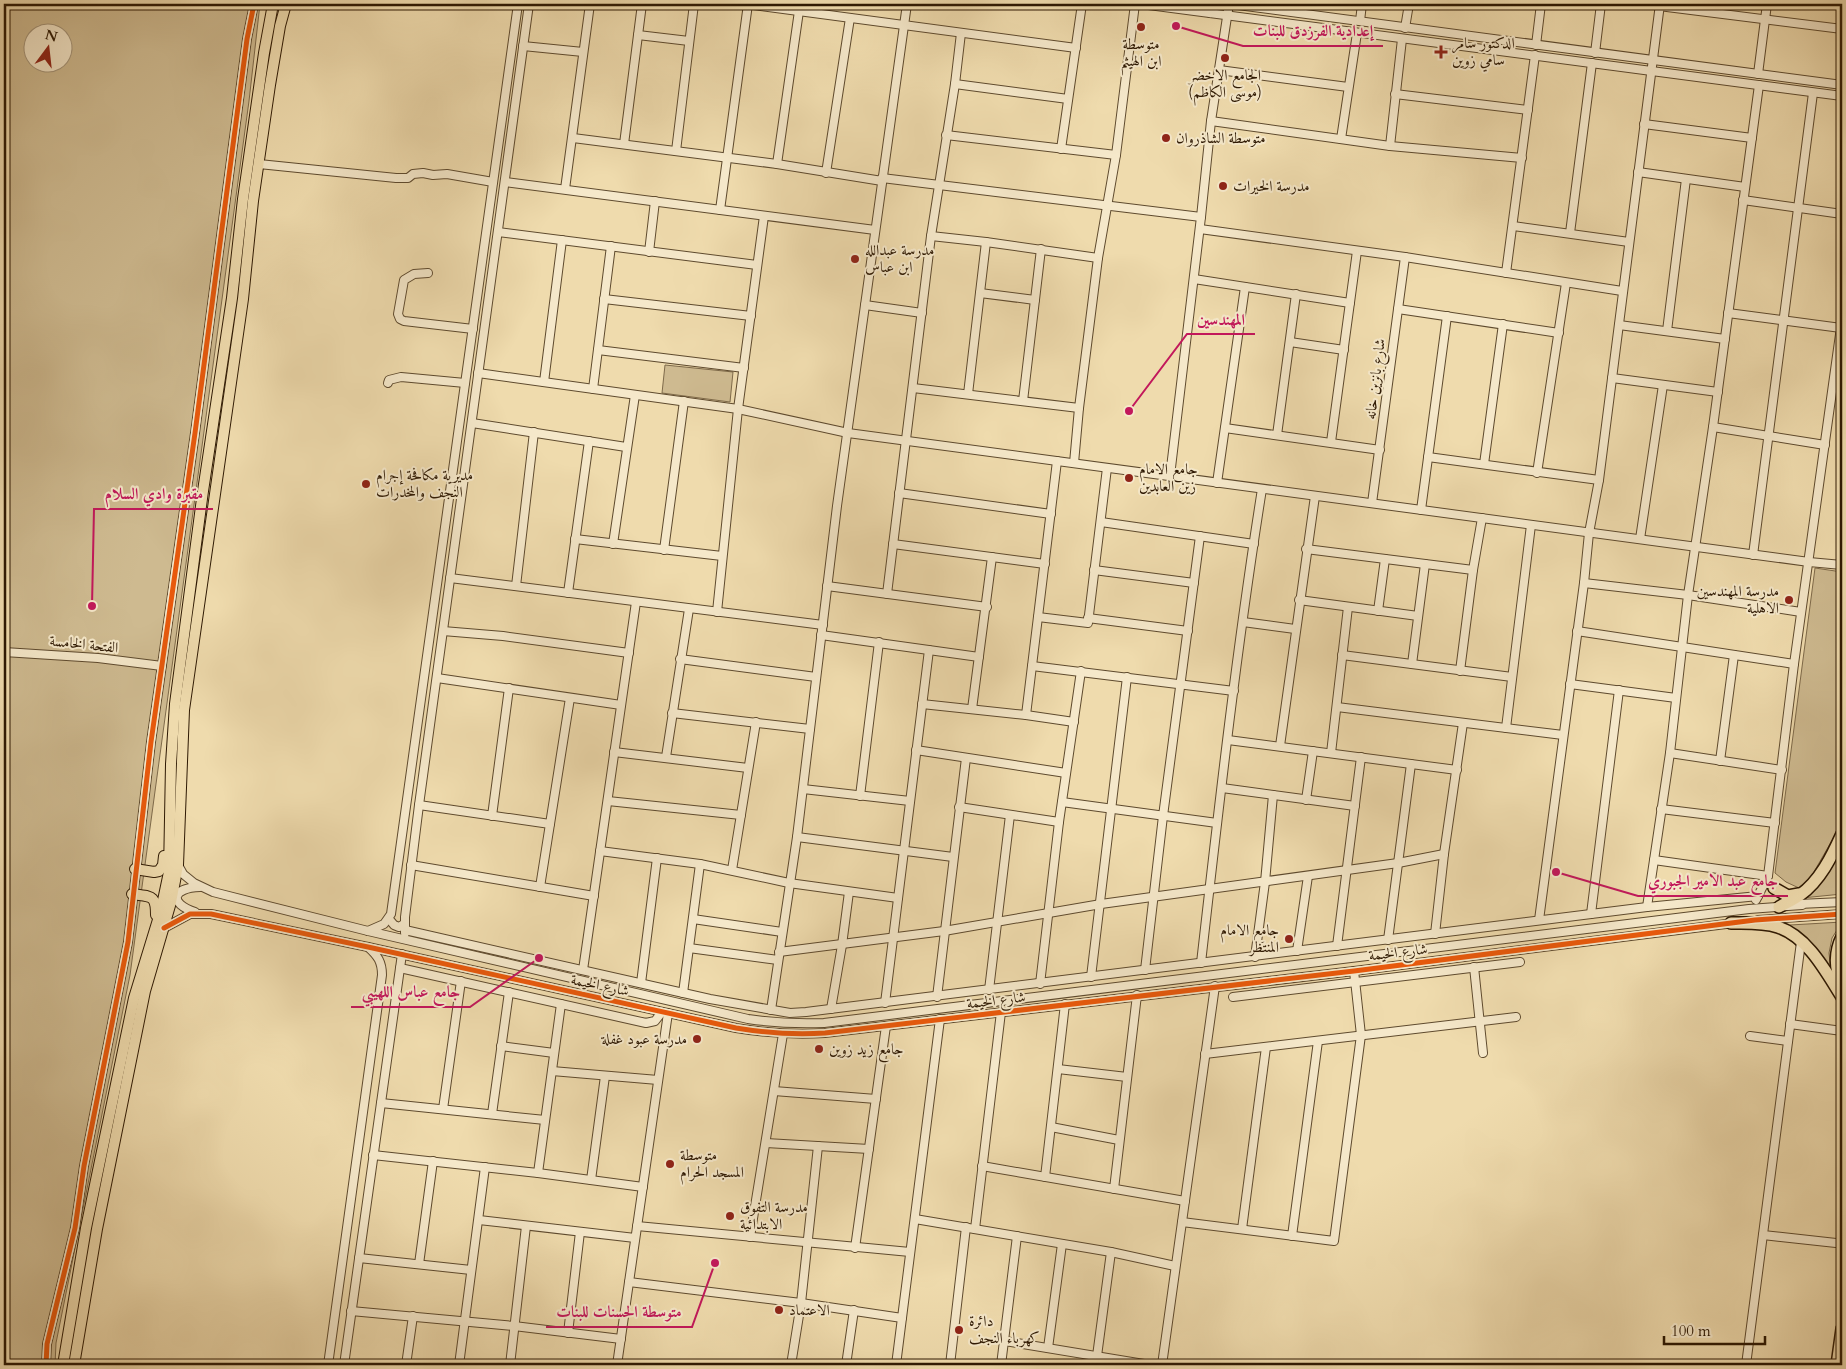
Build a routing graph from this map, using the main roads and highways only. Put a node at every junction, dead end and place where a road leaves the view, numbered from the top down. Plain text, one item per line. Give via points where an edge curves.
1 (286, 4) edge
2 (272, 8) edge
3 (282, 18) junction
4 (1842, 834) edge
5 (170, 836) junction
6 (135, 869) road end
7 (1774, 888) road end
8 (1805, 891) junction
9 (132, 894) road end
10 (1784, 904) road end
11 (1731, 923) road end
12 (160, 927) junction
13 (1842, 937) edge
14 (1842, 982) edge
15 (1842, 997) edge
16 (130, 1040) junction
17 (1842, 1329) edge
18 (64, 1365) edge
19 (74, 1365) edge
20 (1837, 1365) edge

1 - 3 main road
2 - 3 main road
2 - 5 main road via 175,704 170,764
3 - 12 main road via 274,54 243,299 184,710 178,865 171,902
4 - 8 highway via 1818,878
5 - 6 main road via 161,870
5 - 12 main road via 169,872
7 - 8 highway via 1788,896
8 - 10 highway
9 - 12 main road via 154,899
11 - 15 highway via 1769,925 1789,932 1817,960
12 - 16 main road
13 - 14 highway via 1836,960
16 - 18 main road via 86,1228
16 - 19 main road
17 - 20 highway

